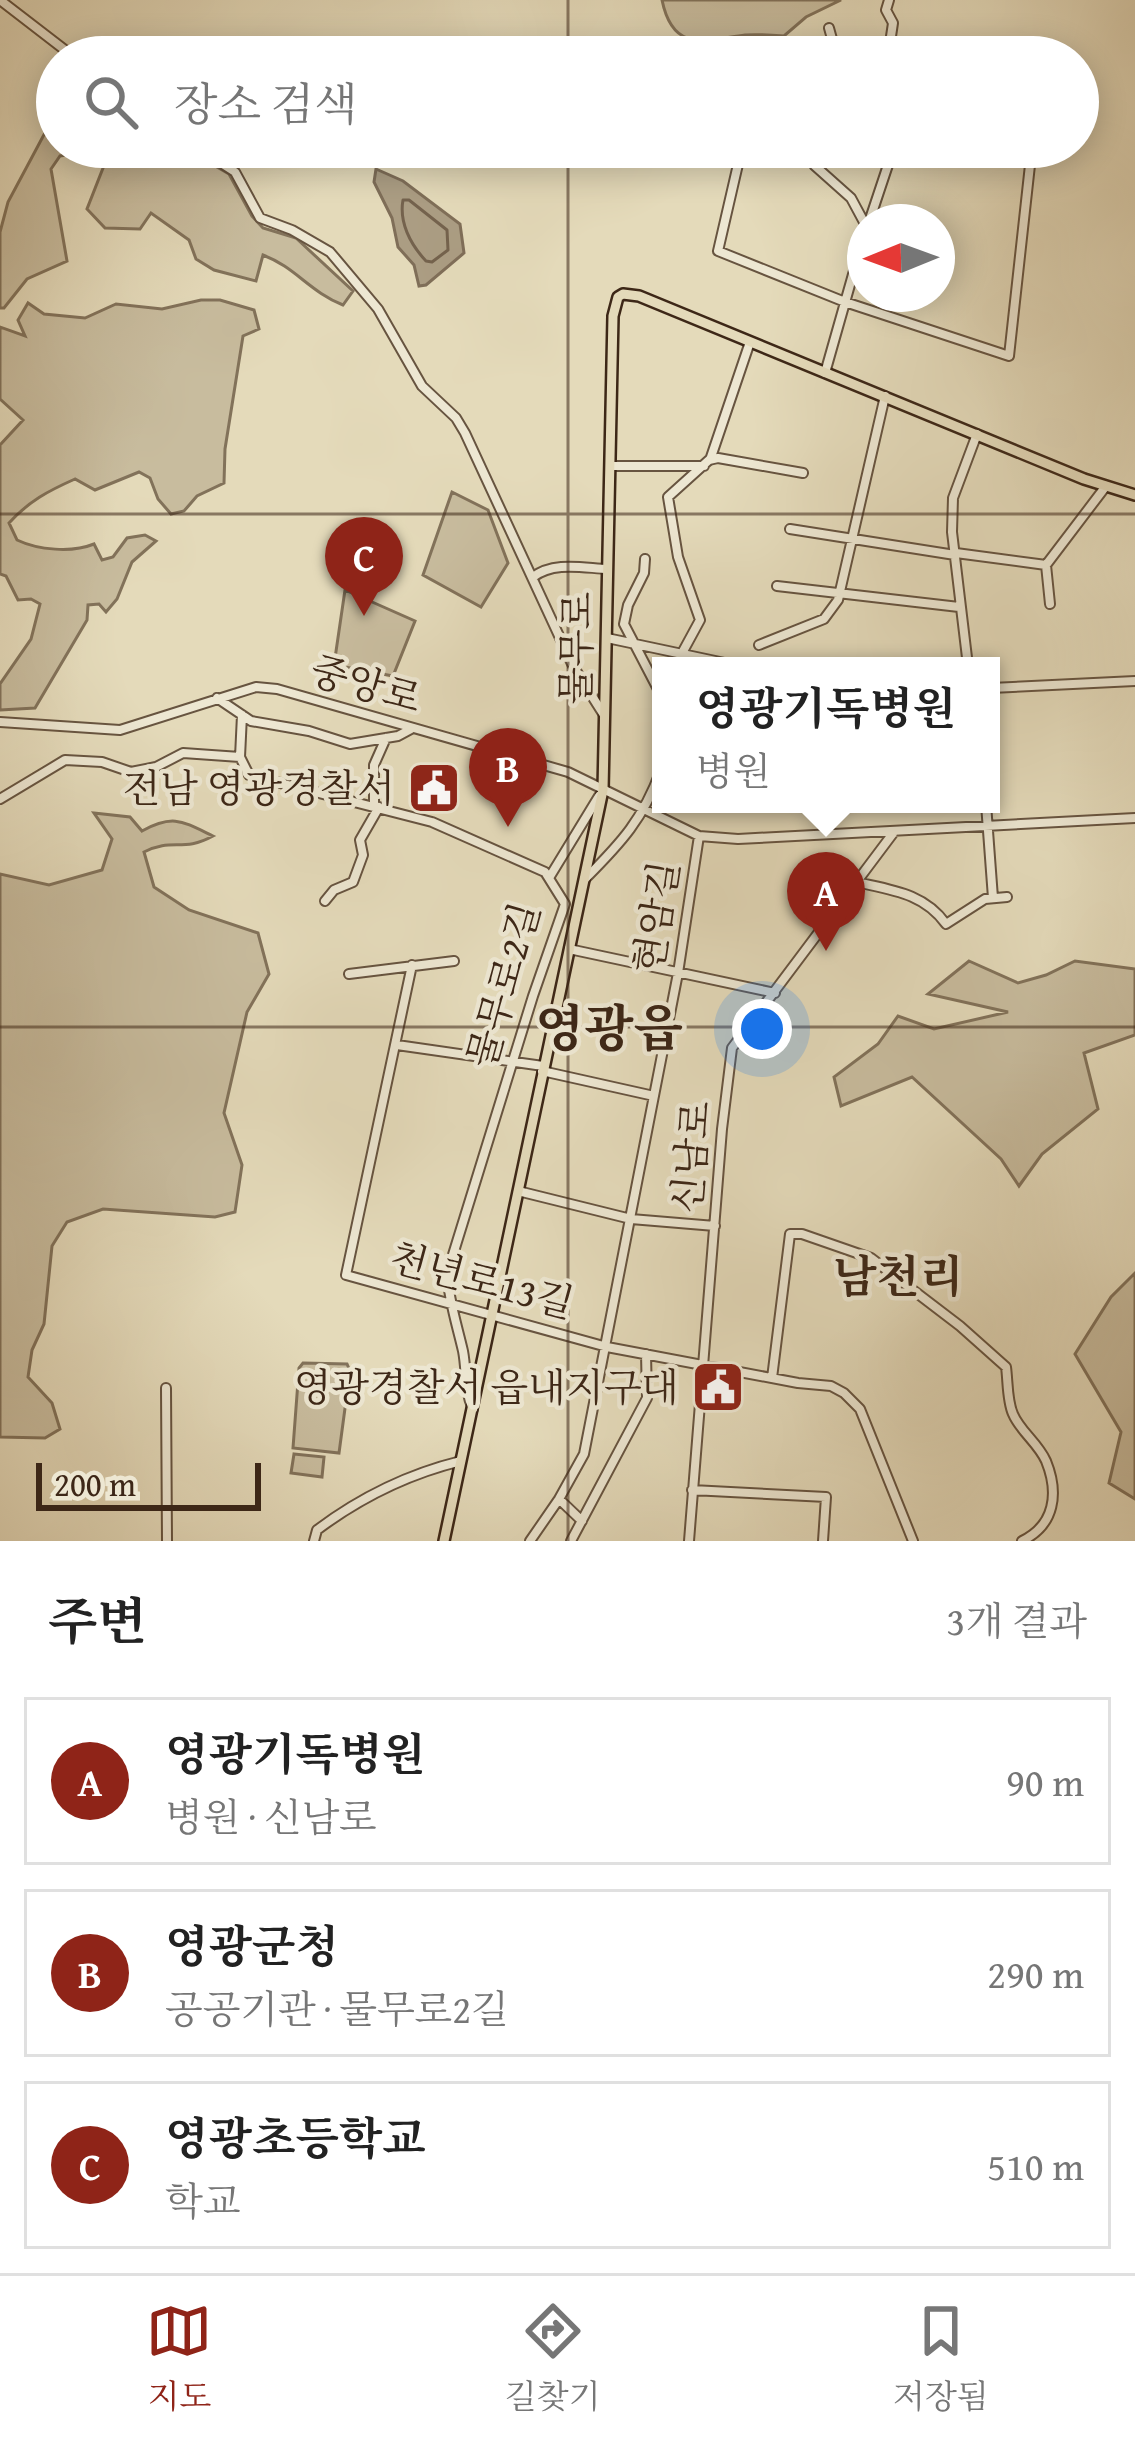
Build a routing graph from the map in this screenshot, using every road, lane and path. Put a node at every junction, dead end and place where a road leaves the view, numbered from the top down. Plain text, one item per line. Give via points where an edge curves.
1 (0, 0) edge
2 (889, 0) edge
3 (830, 28) dead end
4 (47, 36) edge
5 (832, 36) edge
6 (891, 36) edge
7 (229, 168) edge
8 (737, 168) edge
9 (817, 168) edge
10 (887, 168) edge
11 (1030, 168) edge
12 (854, 204) edge
13 (874, 204) edge
14 (847, 295) edge
15 (845, 302) junction
16 (750, 342) junction
17 (825, 373) junction
18 (885, 396) junction
19 (977, 433) junction
20 (706, 463) junction
21 (610, 466) junction
22 (803, 473) dead end
23 (1106, 486) junction
24 (1135, 495) edge
25 (790, 529) dead end
26 (853, 539) junction
27 (955, 554) junction
28 (645, 559) dead end
29 (1046, 566) junction
30 (608, 569) junction
31 (533, 577) junction
32 (778, 586) dead end
33 (839, 594) junction
34 (1050, 604) dead end
35 (959, 607) junction
36 (607, 638) junction
37 (638, 644) junction
38 (759, 645) dead end
39 (684, 654) junction
40 (682, 657) edge
41 (698, 657) edge
42 (967, 657) edge
43 (652, 677) edge
44 (1135, 681) edge
45 (1000, 688) edge
46 (218, 698) junction
47 (242, 715) junction
48 (605, 717) junction
49 (0, 722) edge
50 (413, 728) junction
51 (386, 738) junction
52 (240, 757) junction
53 (603, 790) junction
54 (652, 793) edge
55 (0, 800) edge
56 (377, 807) junction
57 (646, 811) junction
58 (987, 813) edge
59 (1135, 818) edge
60 (988, 827) junction
61 (894, 832) junction
62 (698, 836) junction
63 (549, 878) junction
64 (584, 880) junction
65 (856, 882) junction
66 (1007, 897) dead end
67 (993, 898) junction
68 (325, 901) dead end
69 (569, 950) junction
70 (454, 962) dead end
71 (412, 965) junction
72 (678, 973) junction
73 (349, 974) dead end
74 (775, 993) junction
75 (396, 1045) junction
76 (512, 1062) junction
77 (543, 1069) junction
78 (654, 1096) junction
79 (517, 1191) junction
80 (631, 1219) junction
81 (715, 1226) junction
82 (450, 1305) junction
83 (490, 1315) junction
84 (607, 1347) junction
85 (646, 1354) junction
86 (701, 1364) junction
87 (772, 1378) junction
88 (166, 1388) dead end
89 (474, 1410) junction
90 (461, 1461) junction
91 (692, 1490) junction
92 (560, 1499) junction
93 (582, 1521) junction
94 (166, 1541) edge
95 (314, 1541) edge
96 (444, 1541) edge
97 (530, 1541) edge
98 (572, 1541) edge
99 (689, 1541) edge
100 (823, 1541) edge
101 (914, 1541) edge
102 (1022, 1541) edge

1 - 4 street
2 - 6 street
3 - 5 street
7 - 31 street via 260,218 330,252 378,309 422,386 465,433
8 - 15 street via 718,251
9 - 12 street
10 - 13 street
11 - 15 street via 1010,356
14 - 15 street
15 - 17 street
16 - 17 main road, 물무로
16 - 20 street
16 - 21 main road, 물무로 via 639,296 618,297
17 - 18 main road, 물무로
18 - 19 main road, 물무로
18 - 26 street
19 - 23 main road, 물무로
19 - 27 street via 953,498
20 - 21 street
20 - 22 street via 718,458
20 - 39 street via 668,497 700,620
21 - 30 main road, 물무로
23 - 24 main road, 물무로
23 - 29 street
25 - 26 street
26 - 27 street
26 - 33 street
27 - 29 street
27 - 35 street
28 - 37 street via 624,625
29 - 34 street
30 - 31 street via 558,566
30 - 36 main road, 물무로
31 - 48 street
32 - 33 street
33 - 35 street
33 - 38 street via 824,619
35 - 42 street
36 - 37 street
36 - 48 main road, 물무로
37 - 39 street
37 - 43 street
39 - 40 street
39 - 41 street
44 - 45 street
46 - 47 street
46 - 49 street, 중앙로 via 120,730
46 - 50 street, 중앙로 via 277,689
47 - 51 street via 350,744
47 - 52 street
48 - 53 main road, 물무로
50 - 51 street
50 - 53 street, 중앙로 via 568,772
51 - 56 street via 374,765
52 - 55 street, 물무로2길 via 183,753 131,772 65,760
52 - 56 street, 물무로2길 via 249,775
53 - 57 street, 중앙로
53 - 63 street
53 - 64 main road, 물무로
54 - 57 street
56 - 63 street, 물무로2길 via 432,822
56 - 68 street via 353,882
57 - 62 street, 중앙로
57 - 64 street
58 - 60 street
59 - 60 street, 중앙로
60 - 61 street, 중앙로
60 - 67 street
61 - 62 street, 중앙로
61 - 65 street, 신남로
62 - 72 street, 현암길
63 - 76 street, 물무로2길 via 565,904
64 - 69 main road, 물무로
65 - 67 street via 912,895 946,924
65 - 74 street, 신남로
66 - 67 street
69 - 72 street
69 - 77 main road, 물무로
70 - 71 street
71 - 73 street
71 - 75 street, 천년로13길
72 - 74 street
72 - 78 street, 현암길
74 - 81 street, 신남로 via 732,1048
75 - 76 street
75 - 82 street, 천년로13길 via 346,1275
76 - 77 street
76 - 82 street, 물무로2길 via 447,1274
77 - 78 street
77 - 79 main road, 물무로
78 - 80 street, 현암길
79 - 80 street
79 - 83 main road, 물무로
80 - 81 street
80 - 84 street, 현암길
81 - 86 street, 신남로
82 - 83 street, 천년로13길
82 - 89 street, 물무로2길
83 - 84 street, 천년로13길
83 - 89 main road, 물무로
84 - 85 street, 천년로13길
84 - 92 street, 현암길 via 584,1454
85 - 86 street, 천년로13길
85 - 93 street via 646,1398
86 - 87 street, 천년로13길
86 - 91 street, 신남로
87 - 101 street, 천년로13길 via 831,1386 860,1409
87 - 102 street via 790,1234 871,1258 1006,1367 1011,1412 1046,1460 1052,1493 1044,1527
88 - 94 street
89 - 90 main road, 물무로
90 - 95 street via 382,1489 317,1530
90 - 96 main road, 물무로
91 - 99 street, 신남로
91 - 100 street via 826,1497
92 - 93 street
92 - 97 street, 현암길
93 - 98 street

